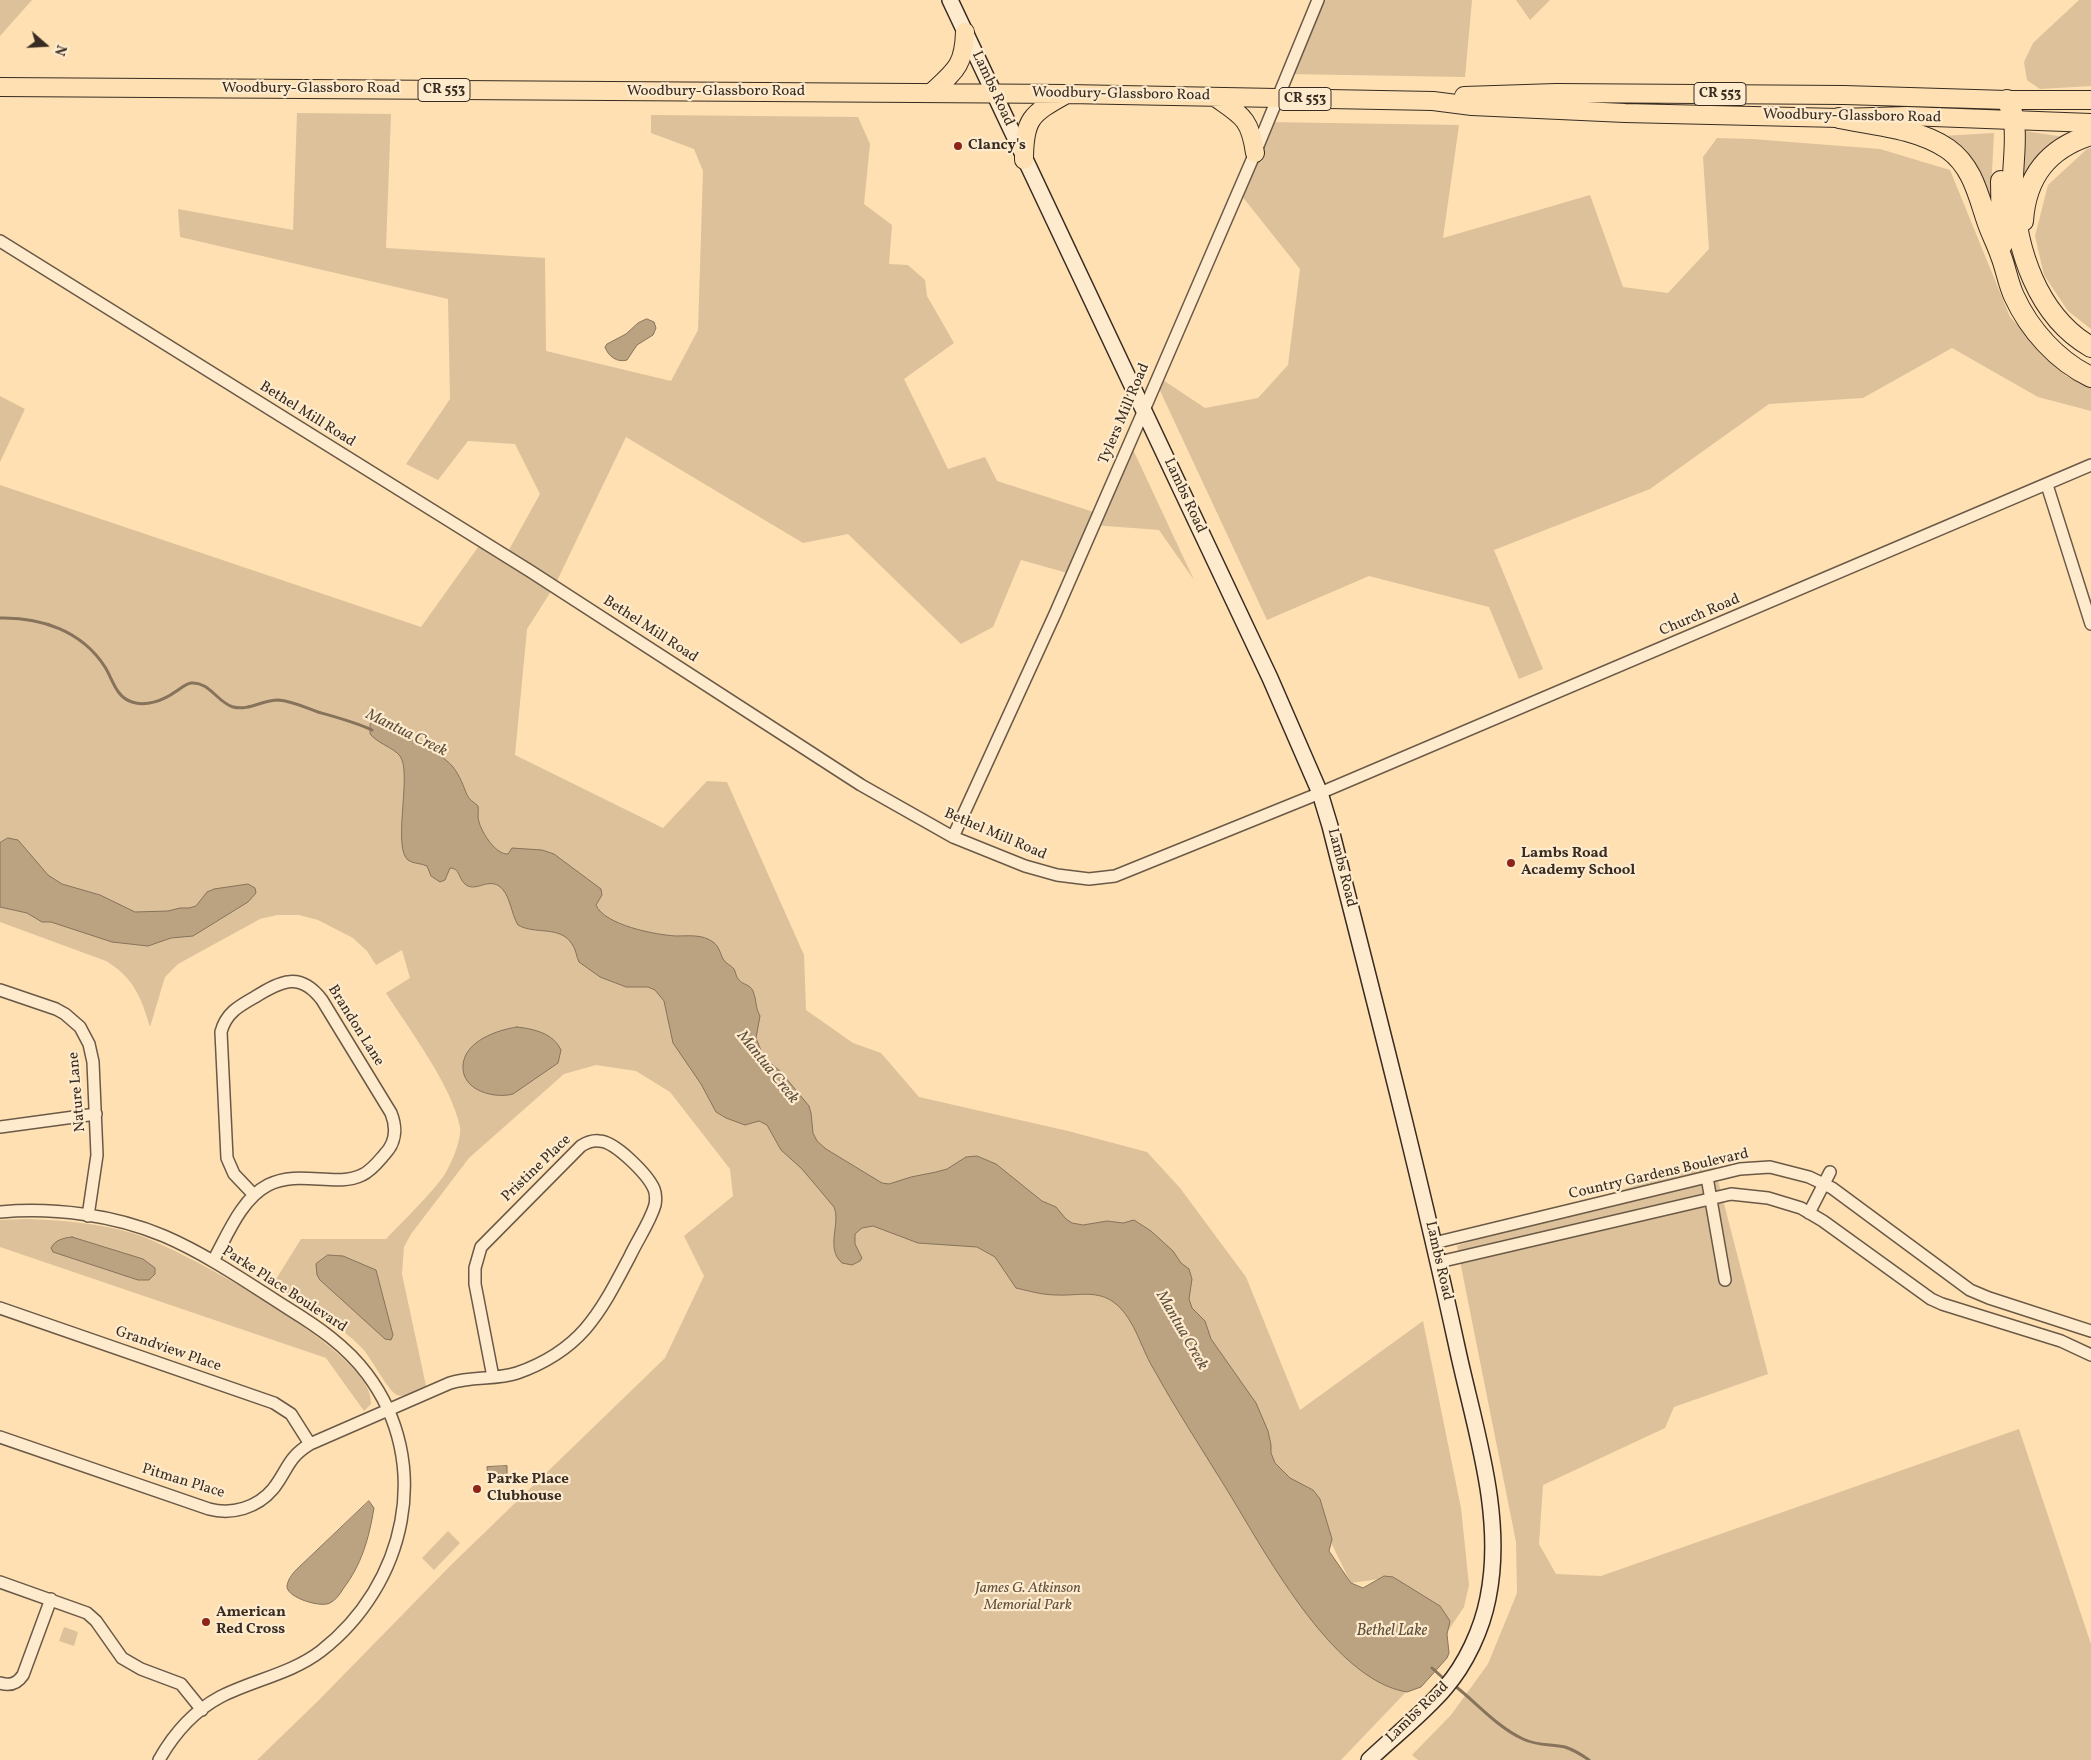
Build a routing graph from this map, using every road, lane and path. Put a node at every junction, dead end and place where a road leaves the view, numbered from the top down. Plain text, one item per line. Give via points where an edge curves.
1 (950, 0) edge
2 (1318, 0) edge
3 (965, 32) junction
4 (0, 87) edge
5 (994, 93) junction
6 (931, 94) junction
7 (1068, 94) junction
8 (1215, 97) junction
9 (1276, 98) junction
10 (2007, 100) junction
11 (2091, 100) edge
12 (1433, 101) junction
13 (1839, 118) junction
14 (2008, 120) junction
15 (2091, 123) edge
16 (2091, 135) edge
17 (1255, 153) junction
18 (1024, 160) junction
19 (0, 241) edge
20 (2024, 253) junction
21 (2002, 257) junction
22 (2091, 347) edge
23 (2091, 376) edge
24 (1144, 410) junction
25 (2091, 465) edge
26 (2047, 485) junction
27 (2091, 624) edge
28 (1320, 793) junction
29 (953, 837) junction
30 (0, 990) edge
31 (96, 1114) junction
32 (0, 1127) edge
33 (1830, 1172) dead end
34 (1707, 1177) junction
35 (1824, 1184) junction
36 (254, 1196) junction
37 (1711, 1198) junction
38 (0, 1212) edge
39 (1809, 1213) junction
40 (88, 1216) junction
41 (1434, 1243) junction
42 (212, 1261) junction
43 (1439, 1262) junction
44 (1725, 1280) dead end
45 (2010, 1305) junction
46 (0, 1308) edge
47 (2043, 1315) junction
48 (2004, 1324) junction
49 (2091, 1331) edge
50 (2037, 1334) junction
51 (2091, 1355) edge
52 (493, 1377) junction
53 (388, 1410) junction
54 (0, 1437) edge
55 (310, 1444) junction
56 (0, 1582) edge
57 (51, 1599) junction
58 (0, 1683) edge
59 (202, 1710) junction
60 (159, 1760) edge
61 (1369, 1760) edge

1 - 3 main road, Lambs Road
2 - 9 street, Tylers Mill Road
3 - 5 main road, Lambs Road
3 - 6 main road via 958,68
4 - 6 main road, Woodbury-Glassboro Road / CR 553
5 - 6 main road, Woodbury-Glassboro Road / CR 553
5 - 7 main road, Woodbury-Glassboro Road / CR 553
5 - 18 main road, Lambs Road
7 - 8 main road, Woodbury-Glassboro Road / CR 553
7 - 18 main road via 1041,108 1032,117 1024,136
8 - 9 main road, Woodbury-Glassboro Road / CR 553
8 - 17 main road via 1241,115 1250,128
9 - 12 main road, Woodbury-Glassboro Road / CR 553
9 - 17 street, Tylers Mill Road
10 - 11 main road, Woodbury-Glassboro Road / CR 553
10 - 12 main road, Woodbury-Glassboro Road / CR 553 via 1556,93 1472,95
10 - 14 highway
12 - 13 main road, Woodbury-Glassboro Road / CR 553 via 1472,106 1625,113
13 - 14 main road, Woodbury-Glassboro Road / CR 553 via 1907,116
13 - 21 highway via 1919,135 1956,155 1975,183
14 - 15 main road, Woodbury-Glassboro Road / CR 553
14 - 20 highway via 2016,218
14 - 21 highway
16 - 20 highway via 2068,143 2037,174 2025,205
17 - 24 street, Tylers Mill Road
18 - 24 main road, Lambs Road
19 - 29 street, Bethel Mill Road via 538,576 861,784
20 - 22 highway via 2032,278 2047,305 2066,328
21 - 23 highway via 2014,295 2038,335 2072,365
24 - 28 main road, Lambs Road via 1270,678
24 - 29 street, Tylers Mill Road
25 - 26 street, Church Road
26 - 27 street
26 - 28 street, Church Road
28 - 29 street, Bethel Mill Road via 1115,876 1089,879 1057,876
28 - 41 main road, Lambs Road
30 - 31 street, Nature Lane via 56,1009 80,1027 91,1050
31 - 32 street
31 - 40 street, Nature Lane via 97,1162
33 - 35 street
34 - 35 street, Country Gardens Boulevard via 1740,1169 1770,1167
34 - 37 street
34 - 41 street, Country Gardens Boulevard
35 - 39 street
35 - 45 street, Country Gardens Boulevard via 1970,1290
36 - 36 street, Brandon Lane via 268,1185 292,1178 347,1179 362,1175 388,1152 394,1138 391,1113 317,993 300,982 279,983 237,1007 221,1032 227,1158 237,1178
36 - 42 street, Brandon Lane
37 - 39 street via 1749,1194 1788,1203
37 - 43 street
37 - 44 street
38 - 40 street, Parke Place Boulevard
39 - 48 street via 1931,1299
40 - 42 street, Parke Place Boulevard via 149,1230
41 - 43 main road, Lambs Road
42 - 53 street, Parke Place Boulevard via 334,1339 367,1374
43 - 61 main road, Lambs Road via 1486,1476 1492,1534 1488,1599 1480,1627 1453,1678 1431,1704
45 - 47 street, Country Gardens Boulevard
45 - 48 street
46 - 55 street, Grandview Place via 274,1403 291,1414
47 - 49 street, Country Gardens Boulevard
47 - 50 street
48 - 50 street
50 - 51 street
52 - 52 street, Pristine Place via 475,1284 475,1268 481,1247 580,1146 599,1140 612,1145 653,1188 656,1200 651,1214 605,1303 582,1334 541,1363 515,1374
52 - 53 street, Pristine Place via 455,1382
53 - 55 street, Pitman Place
53 - 59 street, Parke Place Boulevard via 402,1454 404,1499 395,1548 376,1591 358,1614 317,1654 293,1668 223,1696
54 - 55 street, Pitman Place via 225,1512 254,1505 266,1496 291,1459
56 - 57 street
57 - 58 street via 23,1675 14,1683
57 - 59 street via 91,1617 122,1658 140,1669 181,1684
59 - 60 street, Parke Place Boulevard via 177,1733

